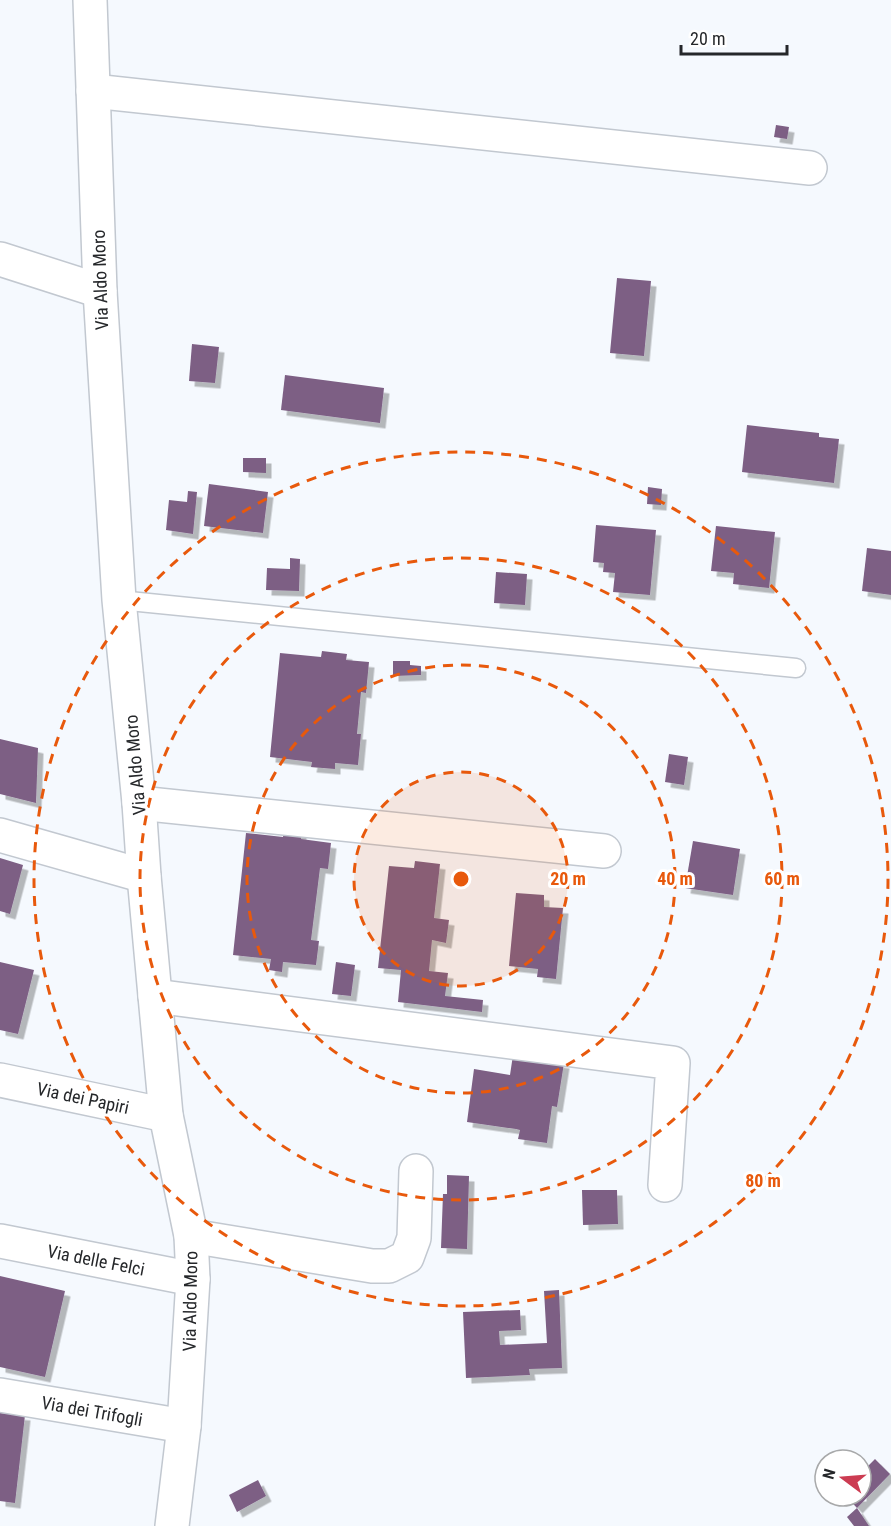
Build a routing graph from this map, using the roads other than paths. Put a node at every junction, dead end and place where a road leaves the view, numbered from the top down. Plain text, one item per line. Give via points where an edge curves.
1 (90, 0) edge
2 (93, 91) junction
3 (810, 168) dead end
4 (0, 259) edge
5 (100, 291) junction
6 (119, 600) junction
7 (796, 668) dead end
8 (139, 803) junction
9 (0, 835) edge
10 (604, 851) dead end
11 (144, 876) junction
12 (155, 996) junction
13 (0, 1080) edge
14 (166, 1115) junction
15 (416, 1171) dead end
16 (665, 1185) dead end
17 (191, 1236) junction
18 (0, 1241) edge
19 (193, 1279) junction
20 (0, 1395) edge
21 (184, 1426) junction
22 (172, 1526) edge

1 - 2 street, Via Aldo Moro
2 - 3 street
2 - 5 street, Via Aldo Moro
4 - 5 street
5 - 6 street, Via Aldo Moro
6 - 7 lane
6 - 8 street, Via Aldo Moro
8 - 10 street
8 - 11 street, Via Aldo Moro
9 - 11 street
11 - 12 street, Via Aldo Moro
12 - 14 street, Via Aldo Moro
12 - 16 street via 673,1063
13 - 14 street, Via dei Papiri
14 - 17 street, Via Aldo Moro
15 - 17 street via 414,1238 407,1257 389,1266
17 - 19 street, Via Aldo Moro
18 - 19 street, Via delle Felci
19 - 21 street, Via Aldo Moro
20 - 21 street, Via dei Trifogli
21 - 22 street, Via Aldo Moro

